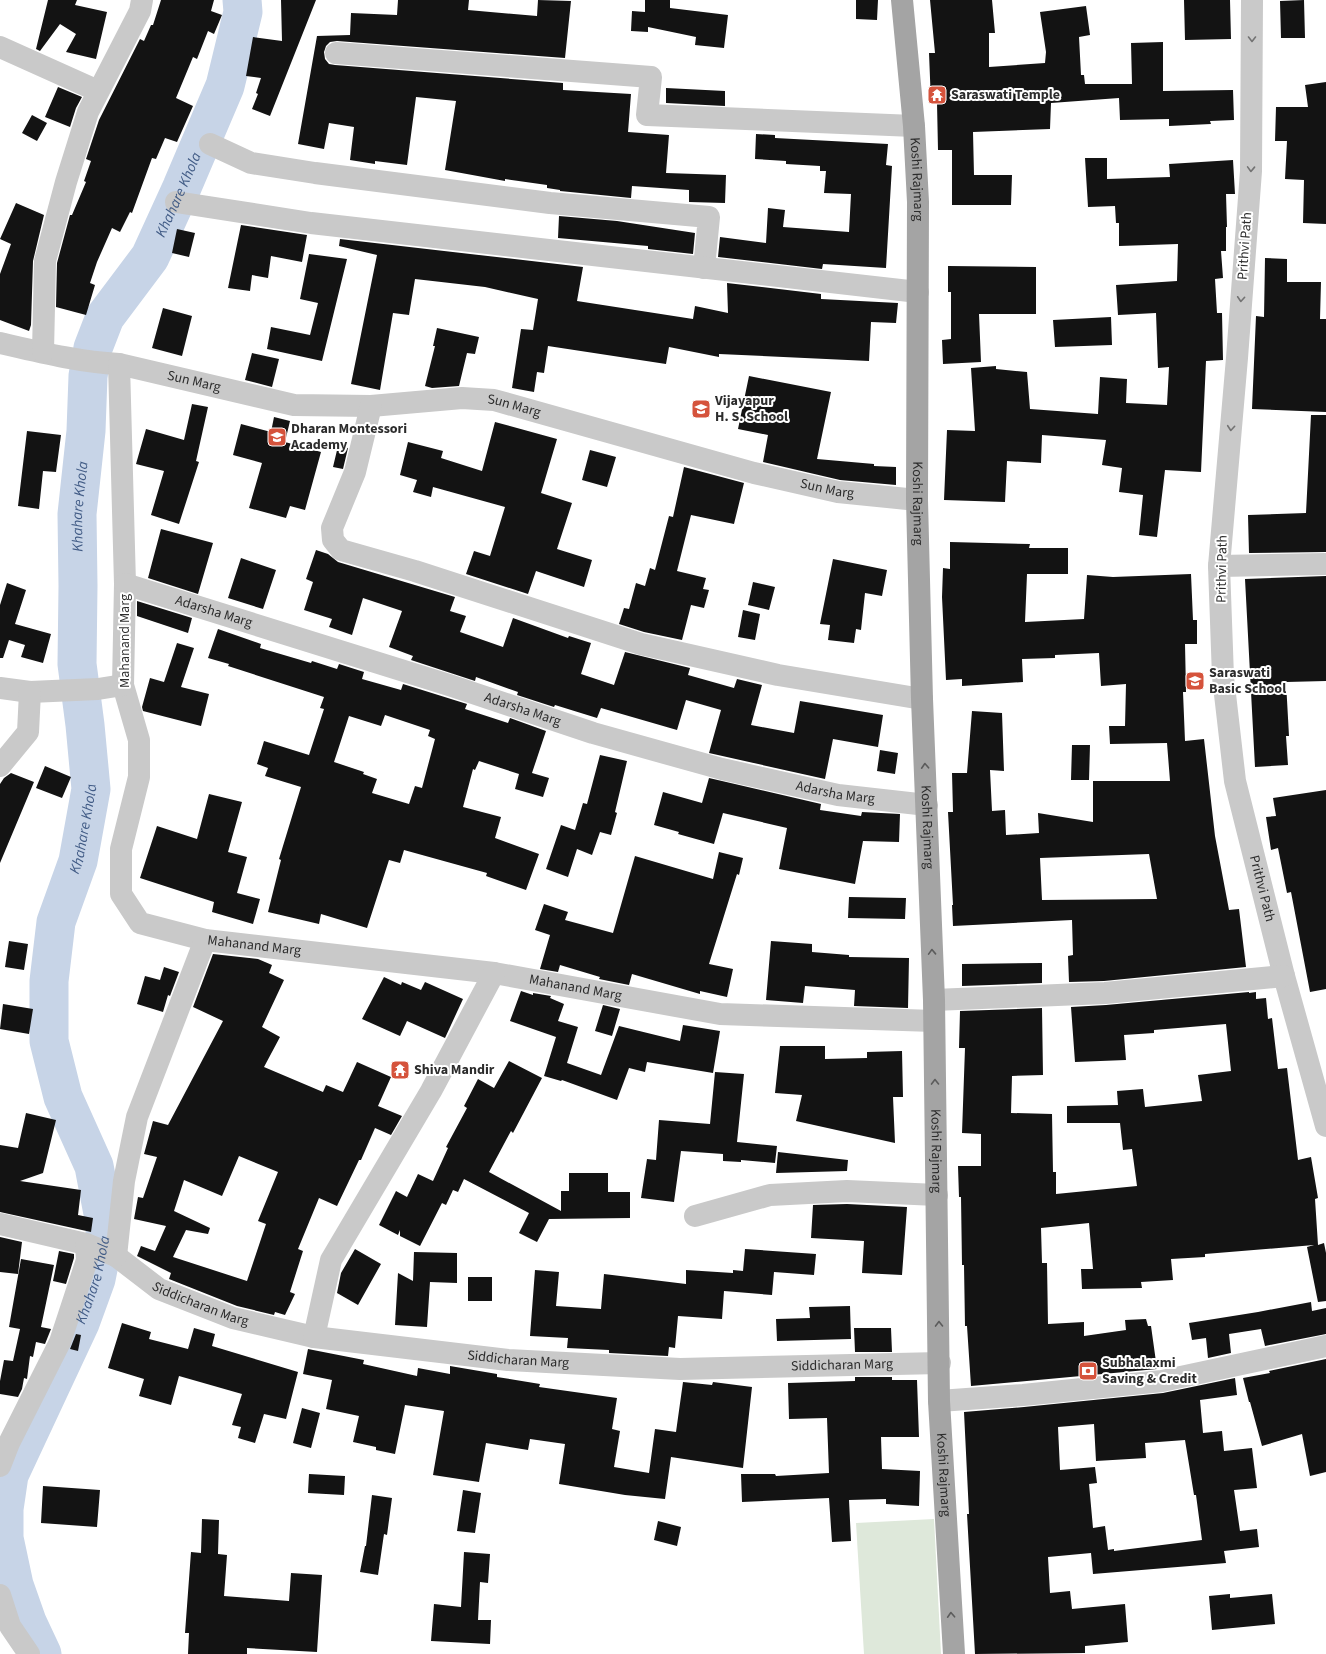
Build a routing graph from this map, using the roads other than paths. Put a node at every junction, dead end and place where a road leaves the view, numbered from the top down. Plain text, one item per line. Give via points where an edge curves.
1 (142, 0) edge
2 (902, 0) edge
3 (1252, 0) edge
4 (0, 47) edge
5 (336, 52) dead end
6 (98, 91) junction
7 (914, 126) junction
8 (210, 144) dead end
9 (176, 202) dead end
10 (704, 268) junction
11 (918, 292) junction
12 (0, 343) edge
13 (42, 352) junction
14 (112, 363) junction
15 (371, 406) junction
16 (917, 500) junction
17 (1326, 564) edge
18 (1219, 566) junction
19 (125, 584) junction
20 (123, 685) junction
21 (0, 688) edge
22 (30, 692) junction
23 (922, 699) junction
24 (0, 766) edge
25 (927, 805) junction
26 (205, 940) junction
27 (494, 973) junction
28 (1284, 976) junction
29 (934, 1000) junction
30 (934, 1021) junction
31 (1326, 1126) edge
32 (937, 1195) junction
33 (695, 1216) dead end
34 (0, 1224) edge
35 (90, 1245) junction
36 (116, 1256) junction
37 (314, 1337) junction
38 (1326, 1346) edge
39 (940, 1363) junction
40 (940, 1400) junction
41 (0, 1466) edge
42 (0, 1595) edge
43 (29, 1654) edge
44 (954, 1654) edge

1 - 6 street via 140,11
2 - 7 main road, Koshi Rajmarg
3 -> 18 street, Prithvi Path via 1251,171
4 - 6 street
5 - 7 street via 651,77 647,114
6 - 13 street via 79,140 45,261
7 - 11 main road, Koshi Rajmarg via 918,202
8 - 10 street via 251,163 315,173 550,203 709,217
9 - 10 street via 311,223
10 - 11 street
11 - 16 main road, Koshi Rajmarg
12 - 13 street
13 - 14 street, Sun Marg
14 - 15 street, Sun Marg via 294,405
14 - 19 street, Mahanand Marg
15 - 16 street, Sun Marg via 462,398 494,400 754,473 838,492
15 - 23 street via 356,472 332,528 333,540 341,550 415,571 641,644 778,675
16 - 23 main road, Koshi Rajmarg
17 - 18 street
18 - 28 street, Prithvi Path via 1223,677 1234,781
19 - 20 street, Mahanand Marg
19 - 25 street, Adarsha Marg via 449,685 593,733 722,769 838,795
20 - 22 street via 98,689
20 - 26 street, Mahanand Marg via 139,740 139,777 121,849 121,894 140,923
21 - 22 street
22 - 24 street via 28,732
25 -> 23 main road, Koshi Rajmarg
29 -> 25 main road, Koshi Rajmarg
26 - 27 street, Mahanand Marg
26 - 36 street via 137,1117 124,1181
27 - 30 street, Mahanand Marg via 720,1014
27 - 37 street via 431,1091 331,1260
28 - 29 street via 1105,994
28 - 31 street, Prithvi Path
29 - 30 main road, Koshi Rajmarg
32 -> 30 main road, Koshi Rajmarg
32 - 33 street via 847,1191 770,1195
39 -> 32 main road, Koshi Rajmarg
34 - 35 street, Siddicharan Marg
35 - 36 street, Siddicharan Marg
35 - 41 street via 60,1342
36 - 37 street, Siddicharan Marg via 159,1289 233,1318
37 - 39 street, Siddicharan Marg via 508,1360 680,1369
38 - 40 street via 1162,1381 1023,1395
39 - 40 main road, Koshi Rajmarg
44 -> 40 main road, Koshi Rajmarg
42 - 43 street via 10,1626

